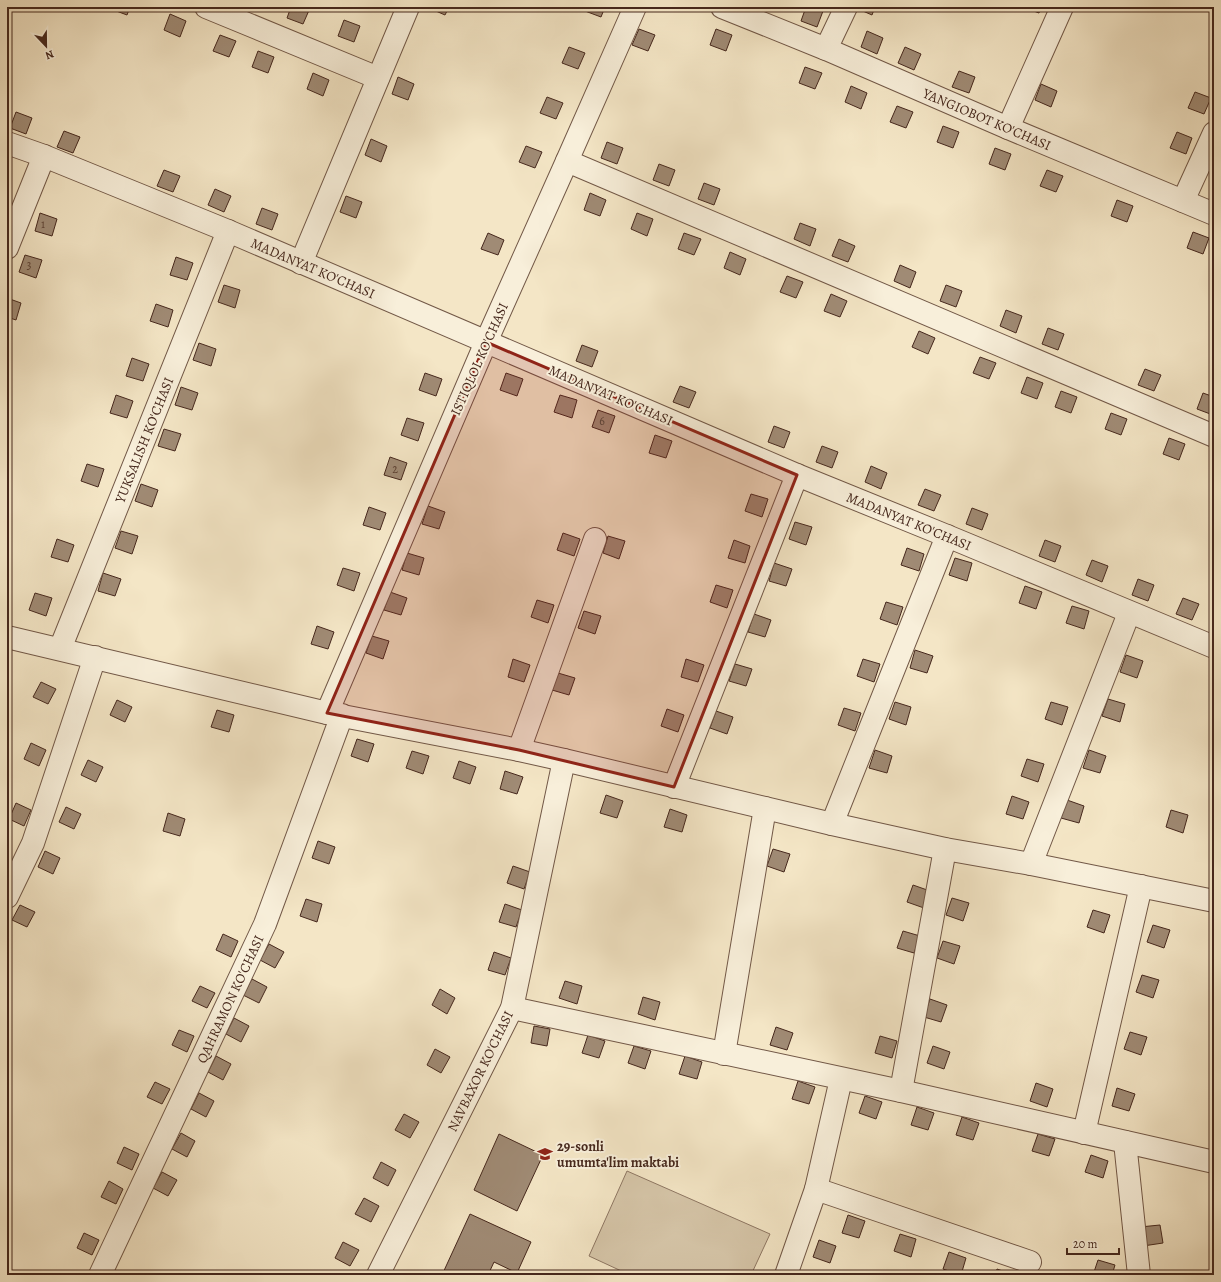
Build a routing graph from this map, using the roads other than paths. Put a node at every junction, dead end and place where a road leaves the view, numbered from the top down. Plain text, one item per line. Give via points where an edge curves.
1 (206, 7) edge
2 (408, 7) edge
3 (635, 7) edge
4 (722, 7) edge
5 (846, 7) edge
6 (1062, 7) edge
7 (826, 49) junction
8 (378, 78) junction
9 (1008, 128) junction
10 (1214, 133) edge
11 (7, 143) edge
12 (44, 156) junction
13 (567, 161) junction
14 (1183, 201) junction
15 (1214, 214) edge
16 (228, 232) junction
17 (7, 248) edge
18 (301, 263) junction
19 (486, 342) junction
20 (1214, 436) edge
21 (797, 475) junction
22 (947, 536) junction
23 (595, 539) dead end
24 (1129, 613) junction
25 (7, 637) edge
26 (1214, 648) edge
27 (60, 649) junction
28 (95, 657) junction
29 (335, 714) junction
30 (519, 750) junction
31 (564, 760) junction
32 (674, 787) junction
33 (765, 808) junction
34 (832, 824) junction
35 (945, 849) junction
36 (1031, 864) junction
37 (1141, 886) junction
38 (7, 897) edge
39 (1214, 901) edge
40 (512, 1008) junction
41 (724, 1054) junction
42 (841, 1078) junction
43 (901, 1091) junction
44 (1084, 1133) junction
45 (1124, 1142) junction
46 (1214, 1162) edge
47 (816, 1189) junction
48 (1030, 1262) dead end
49 (100, 1275) edge
50 (378, 1275) edge
51 (786, 1275) edge
52 (1139, 1275) edge

1 - 8 street
2 - 8 street
3 - 13 street, ISTIQLOL KO'CHASI
4 - 7 street, YANGIOBOT KO'CHASI
5 - 7 street
6 - 9 street
7 - 9 street, YANGIOBOT KO'CHASI
8 - 18 street
9 - 14 street, YANGIOBOT KO'CHASI
10 - 14 street
11 - 12 street, MADANYAT KO'CHASI
12 - 16 street, MADANYAT KO'CHASI
12 - 17 street
13 - 19 street, ISTIQLOL KO'CHASI
13 - 20 street
14 - 15 street, YANGIOBOT KO'CHASI
16 - 18 street, MADANYAT KO'CHASI
16 - 27 street, YUKSALISH KO'CHASI
18 - 19 street, MADANYAT KO'CHASI
19 - 21 street, MADANYAT KO'CHASI
19 - 29 street, ISTIQLOL KO'CHASI
21 - 22 street, MADANYAT KO'CHASI
21 - 32 street
22 - 24 street, MADANYAT KO'CHASI
22 - 34 street
23 - 30 street
24 - 26 street, MADANYAT KO'CHASI
24 - 36 street
25 - 27 street
27 - 28 street
28 - 29 street
28 - 38 street via 33,843
29 - 30 street
29 - 49 street, QAHRAMON KO'CHASI via 265,924
30 - 31 street
31 - 32 street
31 - 40 street, NAVBAXOR KO'CHASI
32 - 33 street
33 - 34 street
33 - 41 street
34 - 35 street
35 - 36 street
35 - 43 street
36 - 37 street
37 - 39 street
37 - 44 street
40 - 41 street
40 - 50 street, NAVBAXOR KO'CHASI
41 - 42 street
42 - 43 street
42 - 47 street
43 - 44 street
44 - 45 street
45 - 46 street
45 - 52 street
47 - 48 street
47 - 51 street

